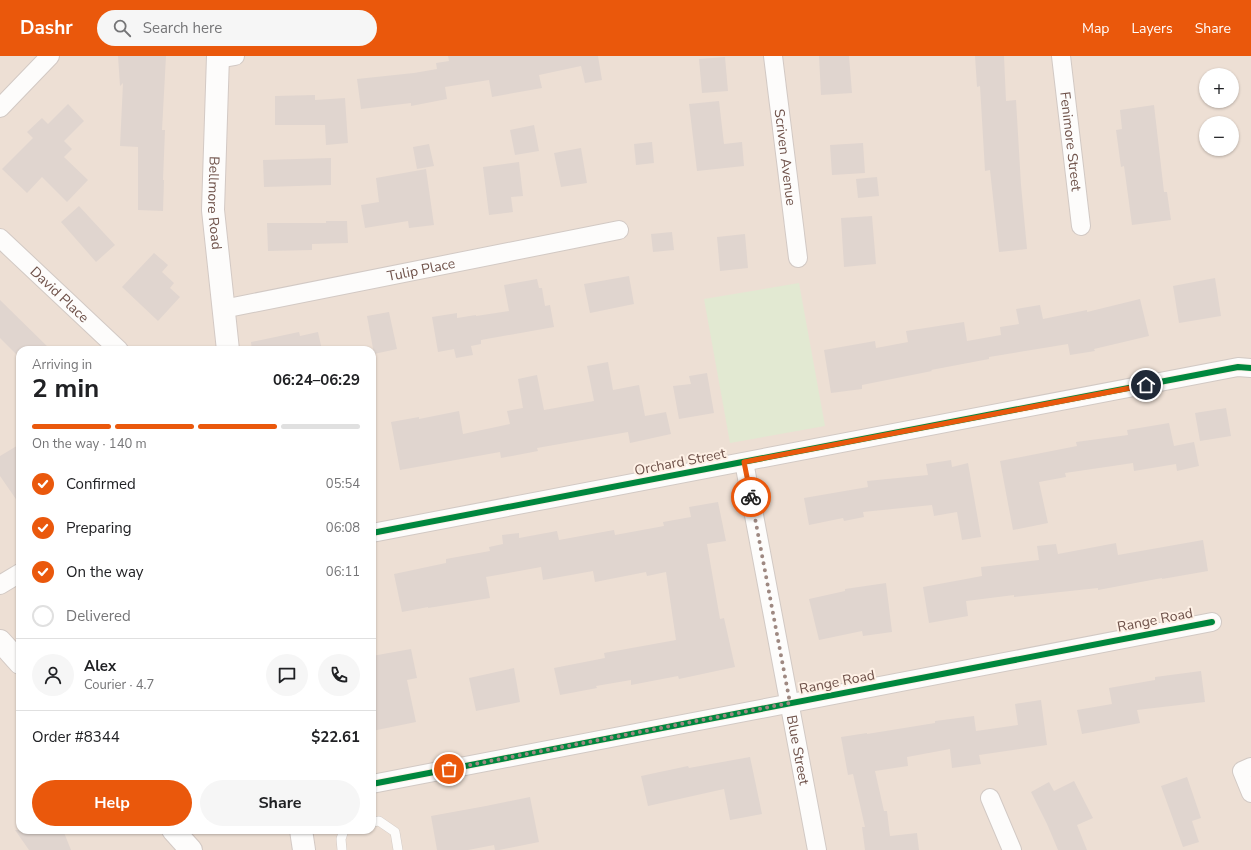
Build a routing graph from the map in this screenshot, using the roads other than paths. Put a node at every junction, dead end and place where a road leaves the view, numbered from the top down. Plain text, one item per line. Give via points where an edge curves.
1 (50, 56) edge
2 (773, 56) edge
3 (1061, 56) edge
4 (224, 57) edge
5 (0, 108) edge
6 (1081, 226) dead end
7 (619, 230) dead end
8 (0, 238) edge
9 (798, 258) dead end
10 (223, 309) junction
11 (115, 346) edge
12 (228, 346) edge
13 (1251, 368) edge
14 (744, 462) junction
15 (376, 532) edge
16 (16, 575) edge
17 (0, 584) edge
18 (1212, 622) dead end
19 (0, 641) edge
20 (16, 659) edge
21 (790, 703) junction
22 (1251, 767) edge
23 (376, 783) edge
24 (1251, 793) edge
25 (990, 798) dead end
26 (376, 821) edge
27 (177, 834) edge
28 (302, 834) edge
29 (343, 834) edge
30 (191, 850) edge
31 (304, 850) edge
32 (342, 850) edge
33 (398, 850) edge
34 (817, 850) edge
35 (1012, 850) edge

1 - 5 street
2 - 9 street, Scriven Avenue
3 - 6 street, Fenimore Street
4 - 10 main road, Bellmore Road via 213,210
7 - 10 street, Tulip Place
8 - 11 street, David Place
10 - 12 main road, Bellmore Road
13 - 14 street, Orchard Street via 1238,367
14 - 15 street, Orchard Street
14 - 21 street, Blue Street
16 - 17 street
18 - 21 street, Range Road
19 - 20 main road
21 - 23 street, Range Road
21 - 34 street, Blue Street
22 - 24 street via 1242,771
25 - 35 street
26 - 33 lane via 395,832
27 - 30 main road
28 - 31 main road
29 - 32 lane

